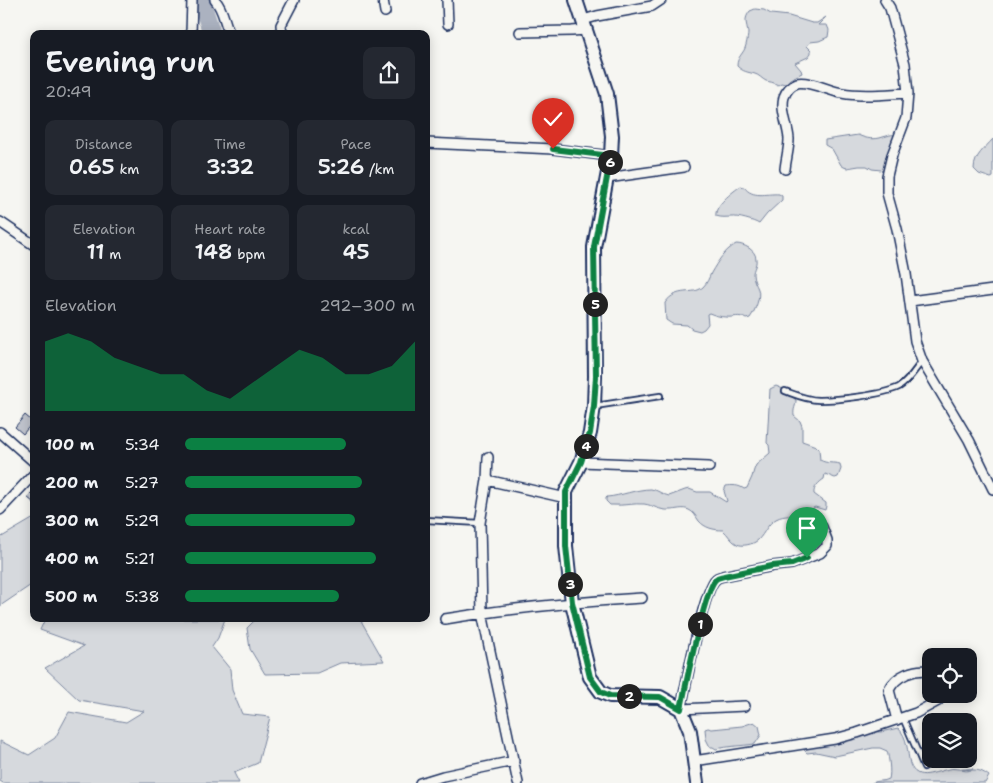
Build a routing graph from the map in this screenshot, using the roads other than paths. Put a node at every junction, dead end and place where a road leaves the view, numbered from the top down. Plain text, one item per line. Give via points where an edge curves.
1 (192, 0) edge
2 (215, 0) edge
3 (294, 0) edge
4 (383, 0) edge
5 (447, 0) edge
6 (576, 0) edge
7 (660, 0) edge
8 (885, 0) edge
9 (385, 12) dead end
10 (448, 24) dead end
11 (584, 25) junction
12 (192, 30) edge
13 (228, 30) edge
14 (282, 30) edge
15 (520, 32) dead end
16 (908, 93) junction
17 (430, 143) edge
18 (611, 156) junction
19 (684, 167) dead end
20 (785, 169) dead end
21 (607, 178) junction
22 (0, 222) edge
23 (30, 242) edge
24 (993, 290) edge
25 (910, 301) junction
26 (922, 361) junction
27 (785, 391) dead end
28 (660, 396) dead end
29 (594, 406) junction
30 (0, 432) edge
31 (488, 457) dead end
32 (30, 458) edge
33 (581, 462) junction
34 (709, 467) dead end
35 (30, 478) edge
36 (487, 480) junction
37 (993, 489) edge
38 (566, 498) junction
39 (0, 510) edge
40 (430, 520) edge
41 (480, 523) junction
42 (822, 527) dead end
43 (642, 598) dead end
44 (572, 602) junction
45 (482, 613) junction
46 (445, 619) dead end
47 (922, 670) edge
48 (934, 703) edge
49 (745, 706) dead end
50 (681, 709) junction
51 (900, 719) junction
52 (514, 761) junction
53 (694, 761) junction
54 (922, 763) edge
55 (420, 783) edge
56 (518, 783) edge
57 (696, 783) edge

1 - 12 street
2 - 13 street
3 - 14 street
4 - 9 street
5 - 10 street
6 - 11 street
7 - 11 street via 652,6 597,16
8 - 16 street via 905,64
11 - 15 street via 572,31
11 - 18 street via 608,94
16 - 20 street via 846,94 804,82 790,87 784,96 783,109 789,136
16 - 25 street via 906,118 887,176 887,193
17 - 18 street via 553,149
18 - 21 street
19 - 21 street
21 - 29 street via 594,247
22 - 23 street
24 - 25 street
25 - 26 street via 915,341
26 - 27 lane via 908,379 890,390 818,400
26 - 37 street via 969,440
28 - 29 lane
29 - 33 street
30 - 32 street
31 - 36 street
33 - 34 street
33 - 38 street
35 - 39 street
36 - 38 street
36 - 41 street
38 - 44 street via 566,546
40 - 41 lane
41 - 45 street
42 - 50 street via 827,546 820,553 792,564 716,579 696,638
43 - 44 street
44 - 45 street
44 - 50 street via 590,677 601,692 610,696 660,697
45 - 46 street
45 - 52 street
47 - 51 street via 898,679 889,690
48 - 51 street
49 - 50 street
50 - 53 street via 690,730
51 - 53 street via 835,739
51 - 54 lane
52 - 55 street
52 - 56 street
53 - 57 street

